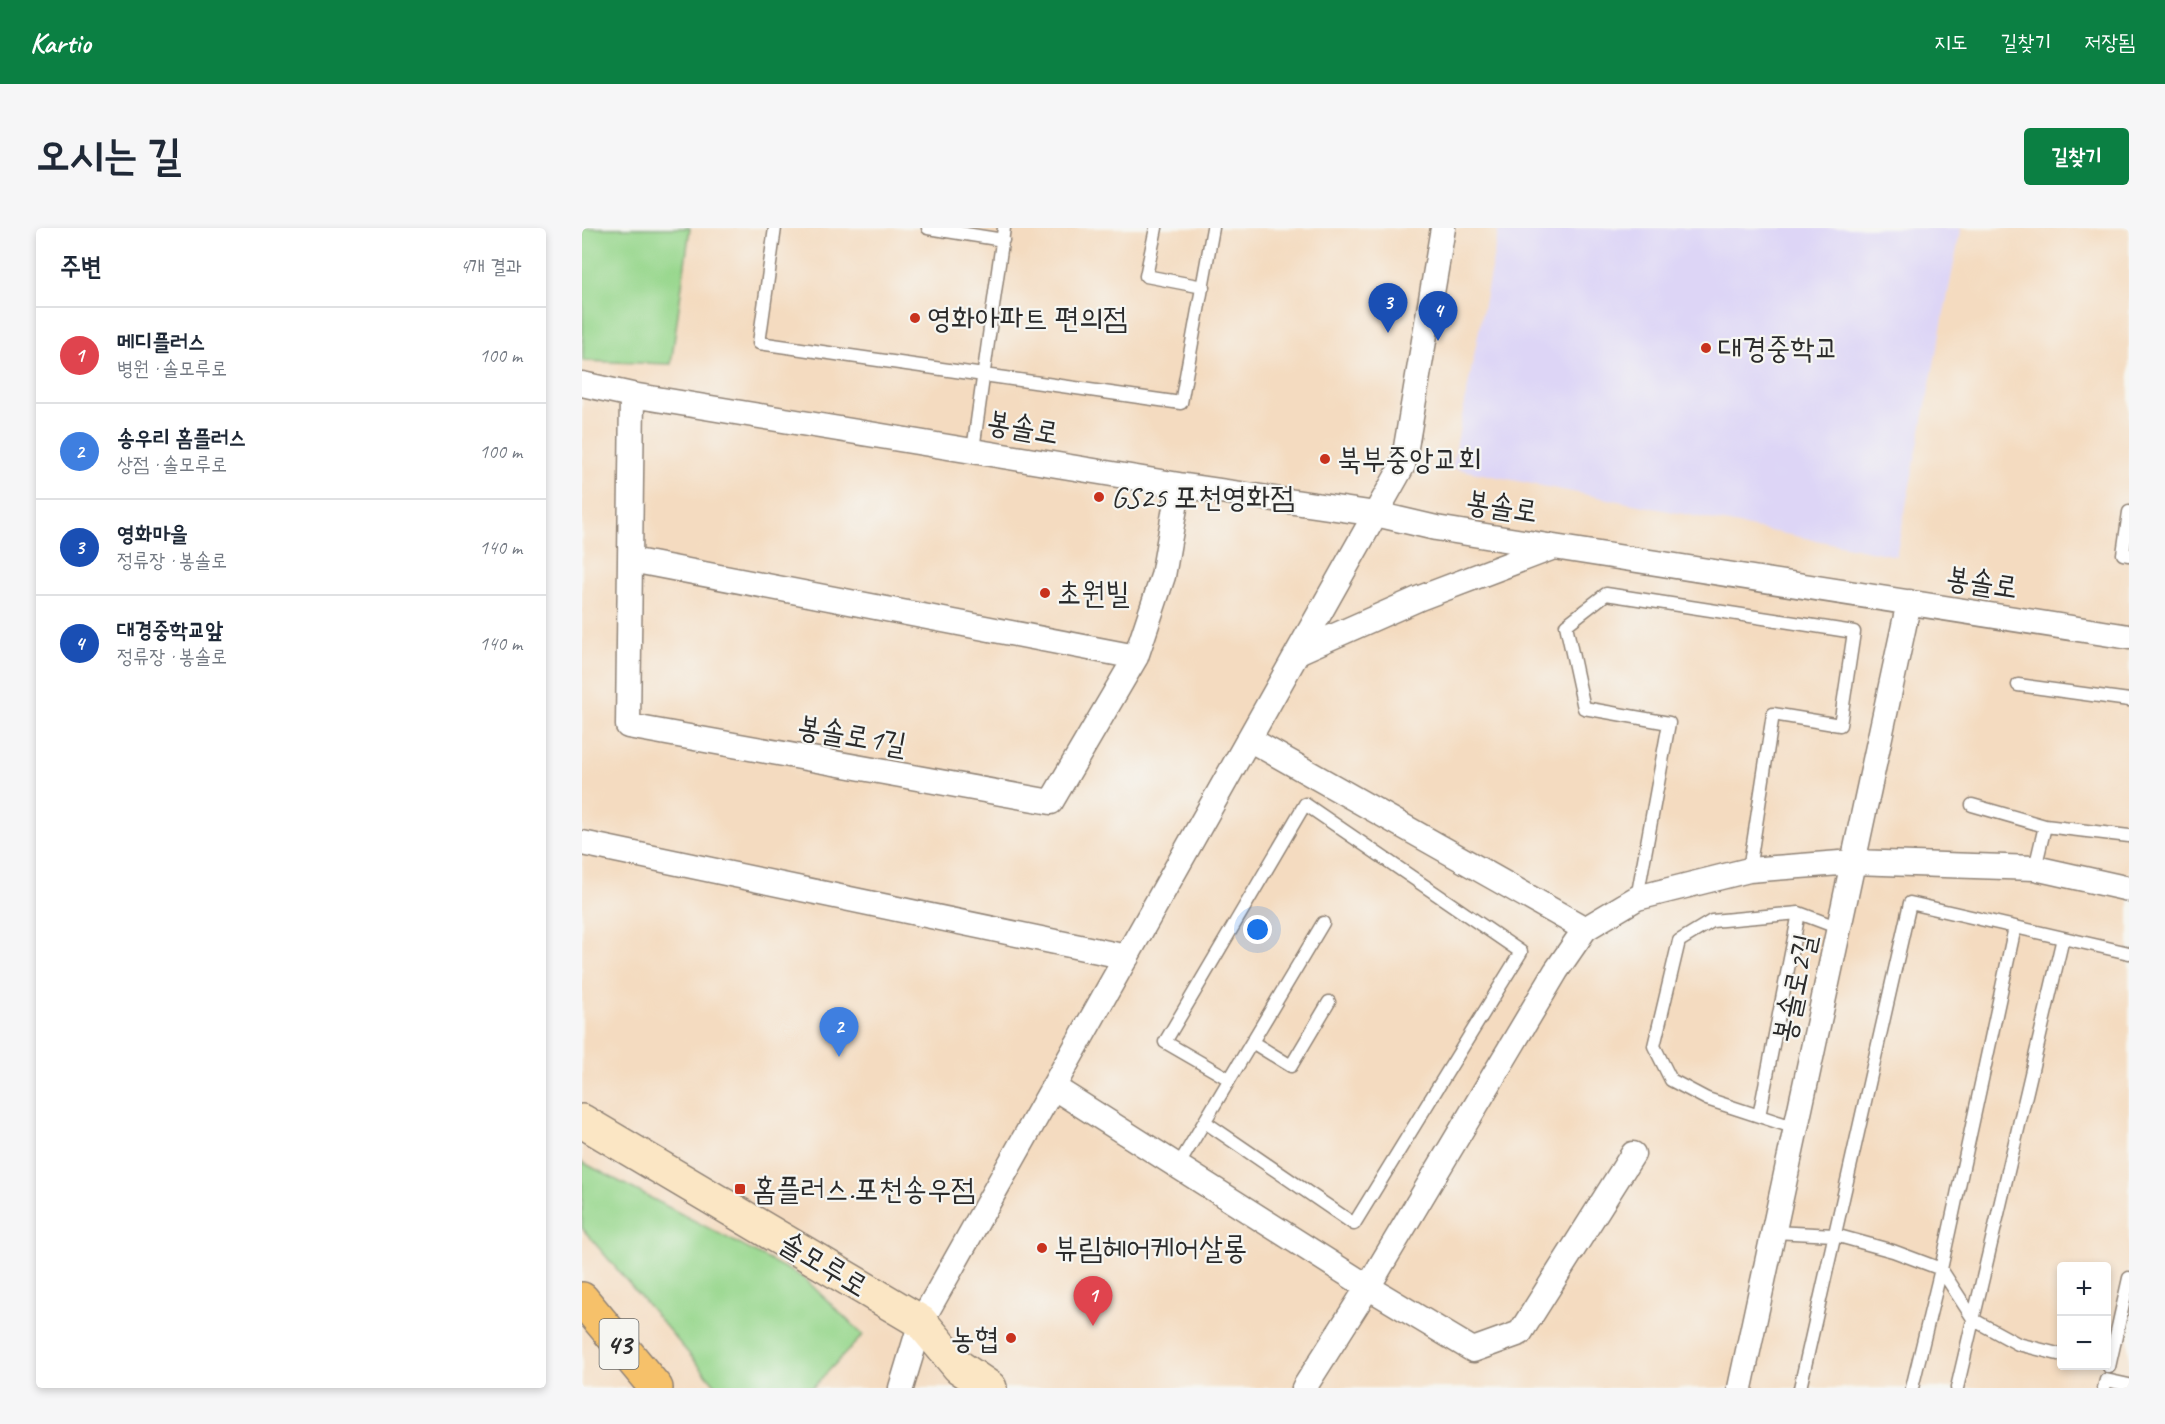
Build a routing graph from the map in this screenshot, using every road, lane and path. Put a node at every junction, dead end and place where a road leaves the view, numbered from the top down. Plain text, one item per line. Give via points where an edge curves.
1 (775, 228) edge
2 (928, 228) edge
3 (1156, 228) edge
4 (1213, 228) edge
5 (1443, 228) edge
6 (1003, 234) edge
7 (1203, 287) junction
8 (982, 377) junction
9 (582, 384) edge
10 (632, 395) junction
11 (973, 450) junction
12 (1179, 485) junction
13 (2129, 512) edge
14 (1376, 514) junction
15 (1554, 547) junction
16 (2129, 555) edge
17 (631, 560) junction
18 (1909, 602) junction
19 (2129, 637) edge
20 (1298, 652) junction
21 (1136, 657) junction
22 (2018, 685) dead end
23 (2129, 700) edge
24 (1249, 738) junction
25 (1972, 805) dead end
26 (2045, 826) junction
27 (2129, 836) edge
28 (582, 843) edge
29 (1853, 862) junction
30 (2035, 868) junction
31 (1749, 870) junction
32 (2129, 889) edge
33 (1638, 898) junction
34 (1799, 912) junction
35 (1323, 923) dead end
36 (2015, 927) junction
37 (1839, 928) junction
38 (1585, 929) junction
39 (2063, 938) junction
40 (2129, 953) edge
41 (1127, 957) junction
42 (1329, 1002) dead end
43 (1252, 1042) junction
44 (1229, 1079) junction
45 (1053, 1087) junction
46 (1759, 1116) junction
47 (582, 1121) edge
48 (1205, 1122) junction
49 (1796, 1128) junction
50 (1633, 1154) dead end
51 (1178, 1166) junction
52 (1773, 1232) junction
53 (1835, 1235) junction
54 (1941, 1269) junction
55 (2129, 1278) edge
56 (1368, 1287) junction
57 (582, 1299) edge
58 (1974, 1320) junction
59 (921, 1322) junction
60 (2111, 1350) edge
61 (2057, 1354) edge
62 (641, 1383) edge
63 (2105, 1384) edge
64 (2129, 1385) edge
65 (901, 1388) edge
66 (990, 1388) edge
67 (1304, 1388) edge
68 (1740, 1388) edge
69 (1800, 1388) edge
70 (1912, 1388) edge
71 (1957, 1388) edge

1 - 8 lane via 759,343
2 - 6 lane
3 - 7 lane via 1146,276
4 - 7 lane
5 - 14 street via 1403,465
6 - 8 lane
7 - 8 lane via 1181,403
8 - 11 lane
9 - 10 street, 봉솔로
10 - 11 street, 봉솔로
10 - 17 street, 봉솔로1길
11 - 12 street, 봉솔로
12 - 14 street, 봉솔로
12 - 21 street, 봉솔로1길 via 1163,576
13 - 16 lane via 2123,554
14 - 15 street, 봉솔로
14 - 20 street
15 - 18 street, 봉솔로
15 - 20 street via 1420,598
17 - 21 street
17 - 21 street, 봉솔로1길 via 628,726 1051,802
18 - 19 street, 봉솔로
18 - 29 street, 봉솔로2길
20 - 24 street
22 - 23 lane
24 - 38 street
24 - 41 street
25 - 26 lane
26 - 27 lane
26 - 30 lane
28 - 41 street
29 - 30 street
29 - 31 street
29 - 37 street, 봉솔로2길
30 - 32 street
31 - 33 street
31 - 33 lane via 1773,714 1840,725 1854,632 1606,594 1566,625 1584,708 1669,723
33 - 38 street
34 - 37 lane
34 - 46 lane
34 - 46 lane via 1712,921 1679,941 1654,1046 1671,1080 1707,1099
35 - 43 lane
36 - 39 lane
36 - 53 lane via 1910,903
36 - 54 lane
37 - 49 street, 봉솔로2길
38 - 56 street via 1556,971
39 - 40 lane
39 - 58 lane
41 - 45 street
42 - 43 lane via 1291,1066
43 - 44 lane
44 - 48 lane
44 - 48 lane via 1165,1042 1305,804 1521,952 1354,1224
45 - 51 street
45 - 59 street
46 - 49 lane
47 - 59 main road, 솔모루로
48 - 51 lane
49 - 52 street, 봉솔로2길
50 - 56 street via 1520,1333 1473,1350
51 - 56 street
52 - 53 lane
52 - 68 street, 봉솔로2길
53 - 54 lane
53 - 69 lane
54 - 58 lane
54 - 70 lane
55 - 60 lane
56 - 67 street
57 - 62 main road, 43
58 - 61 lane via 2018,1344
58 - 71 lane
59 - 65 street
59 - 66 main road, 솔모루로 via 959,1367
63 - 64 lane

